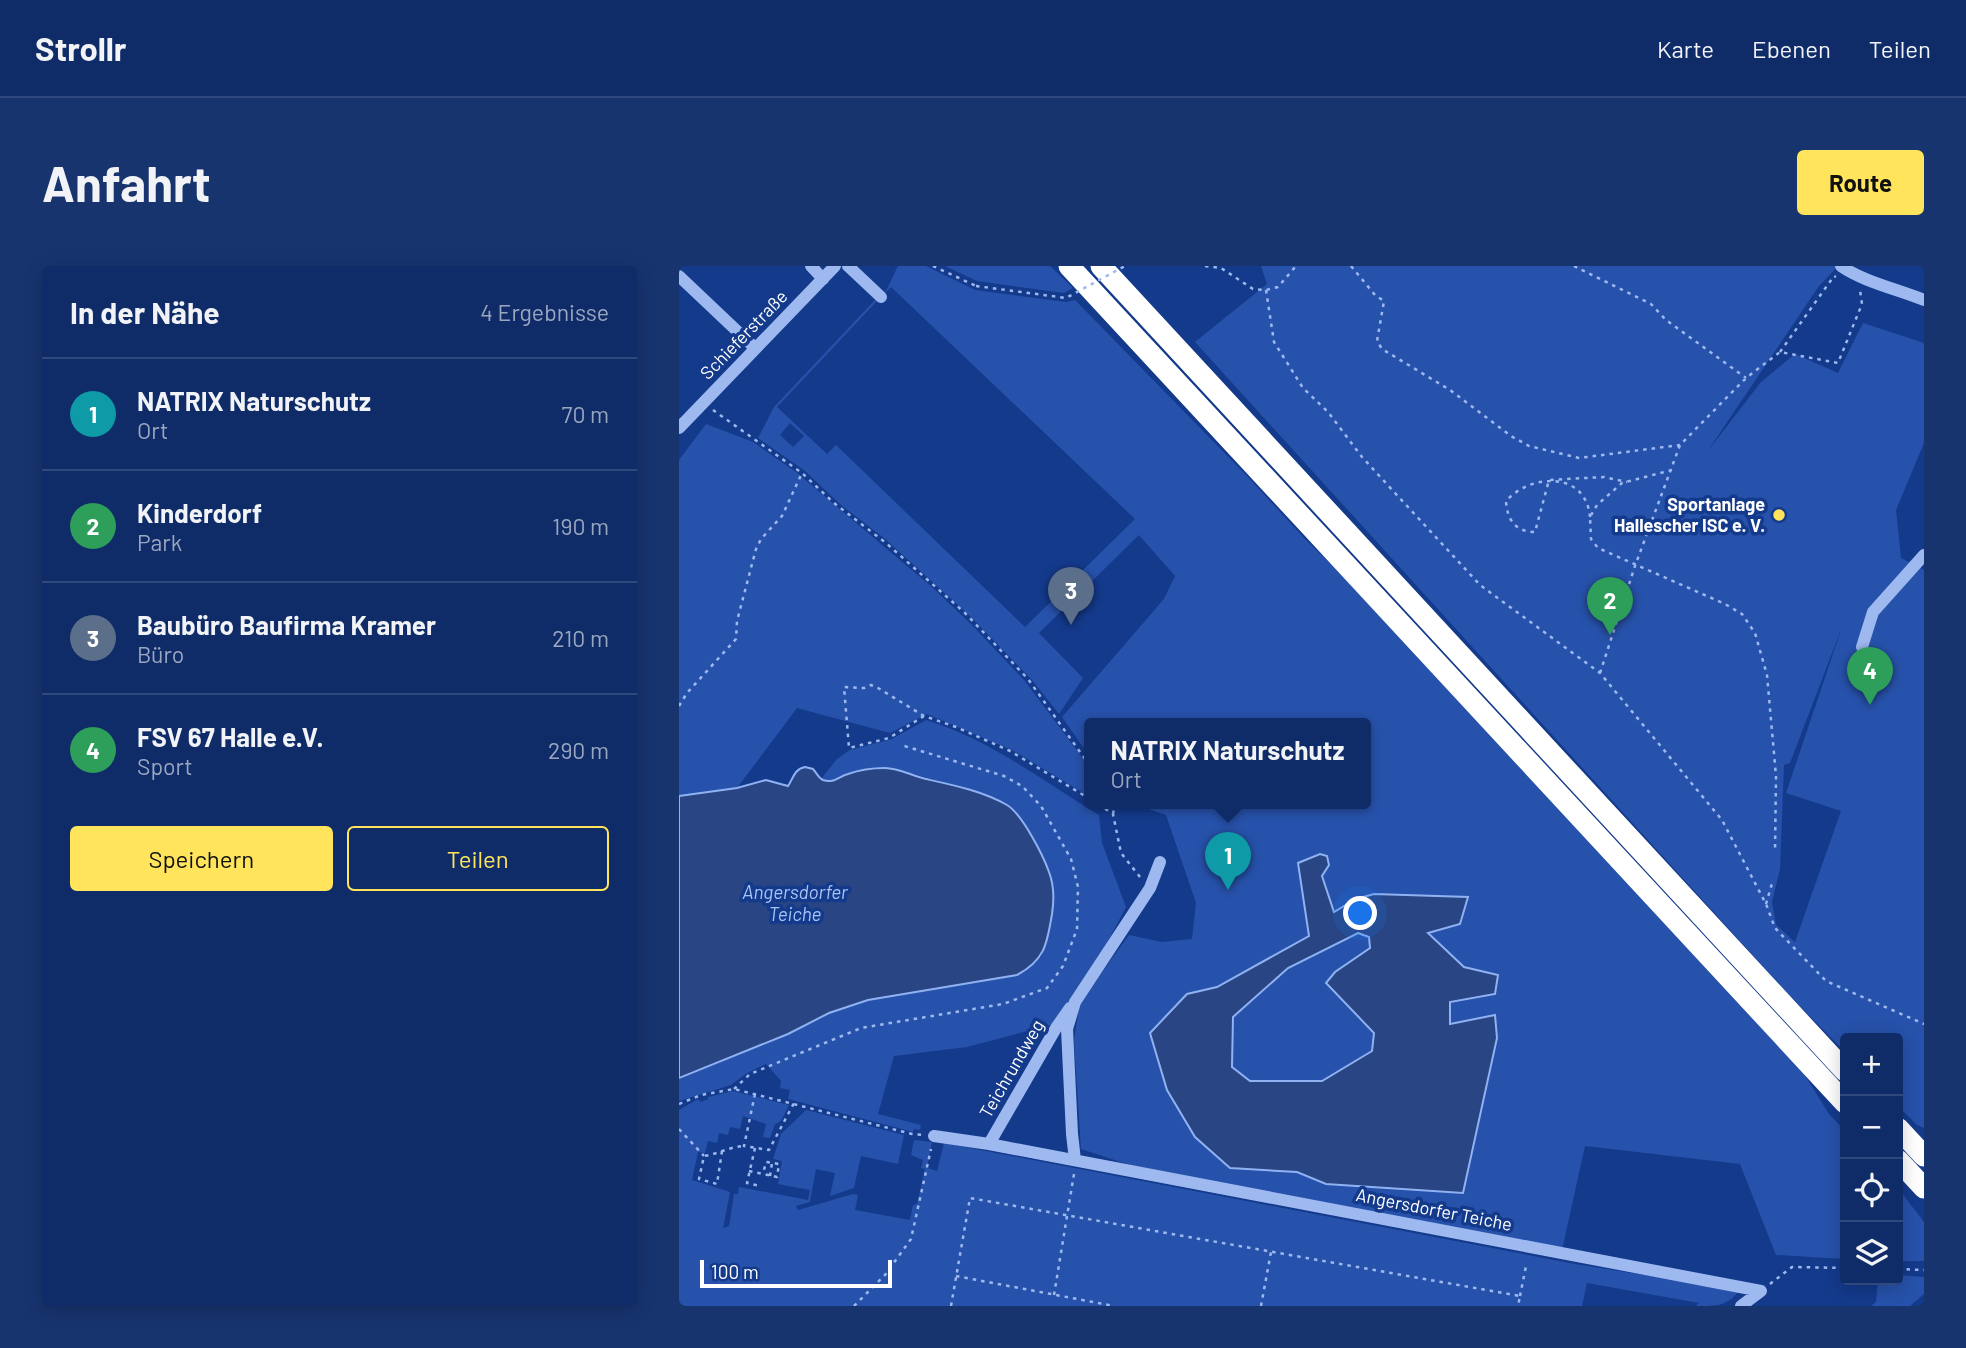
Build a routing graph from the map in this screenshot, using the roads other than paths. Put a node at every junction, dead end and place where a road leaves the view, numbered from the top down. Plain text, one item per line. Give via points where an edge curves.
1 (811, 266) edge
2 (835, 266) edge
3 (848, 266) edge
4 (1101, 266) edge
5 (1841, 266) edge
6 (1866, 266) edge
7 (1071, 269) edge
8 (1116, 272) edge
9 (679, 276) edge
10 (1858, 278) junction
11 (823, 279) junction
12 (881, 297) dead end
13 (1924, 300) edge
14 (755, 348) junction
15 (679, 428) edge
16 (1924, 555) edge
17 (1862, 647) dead end
18 (1160, 862) dead end
19 (1075, 1002) junction
20 (1840, 1066) edge
21 (1840, 1098) edge
22 (1903, 1133) edge
23 (929, 1134) road end
24 (989, 1144) junction
25 (1924, 1156) edge
26 (1075, 1160) junction
27 (1903, 1165) edge
28 (1924, 1188) edge
29 (1741, 1306) edge

1 - 11 street
2 - 11 street, Schieferstraße
3 - 12 street
4 - 8 highway
5 - 10 street
6 - 10 street
7 - 21 highway
8 - 20 highway
9 - 14 street
10 - 13 street
11 - 14 street, Schieferstraße
14 - 15 street, Schieferstraße
16 - 17 street via 1873,612
18 - 19 street via 1150,886
19 - 24 street, Teichrundweg
19 - 26 street via 1067,1029
22 - 25 highway
23 - 24 street, Teichrundweg
24 - 26 street, Angersdorfer Teiche
26 - 29 street, Angersdorfer Teiche via 1761,1290
27 - 28 highway

